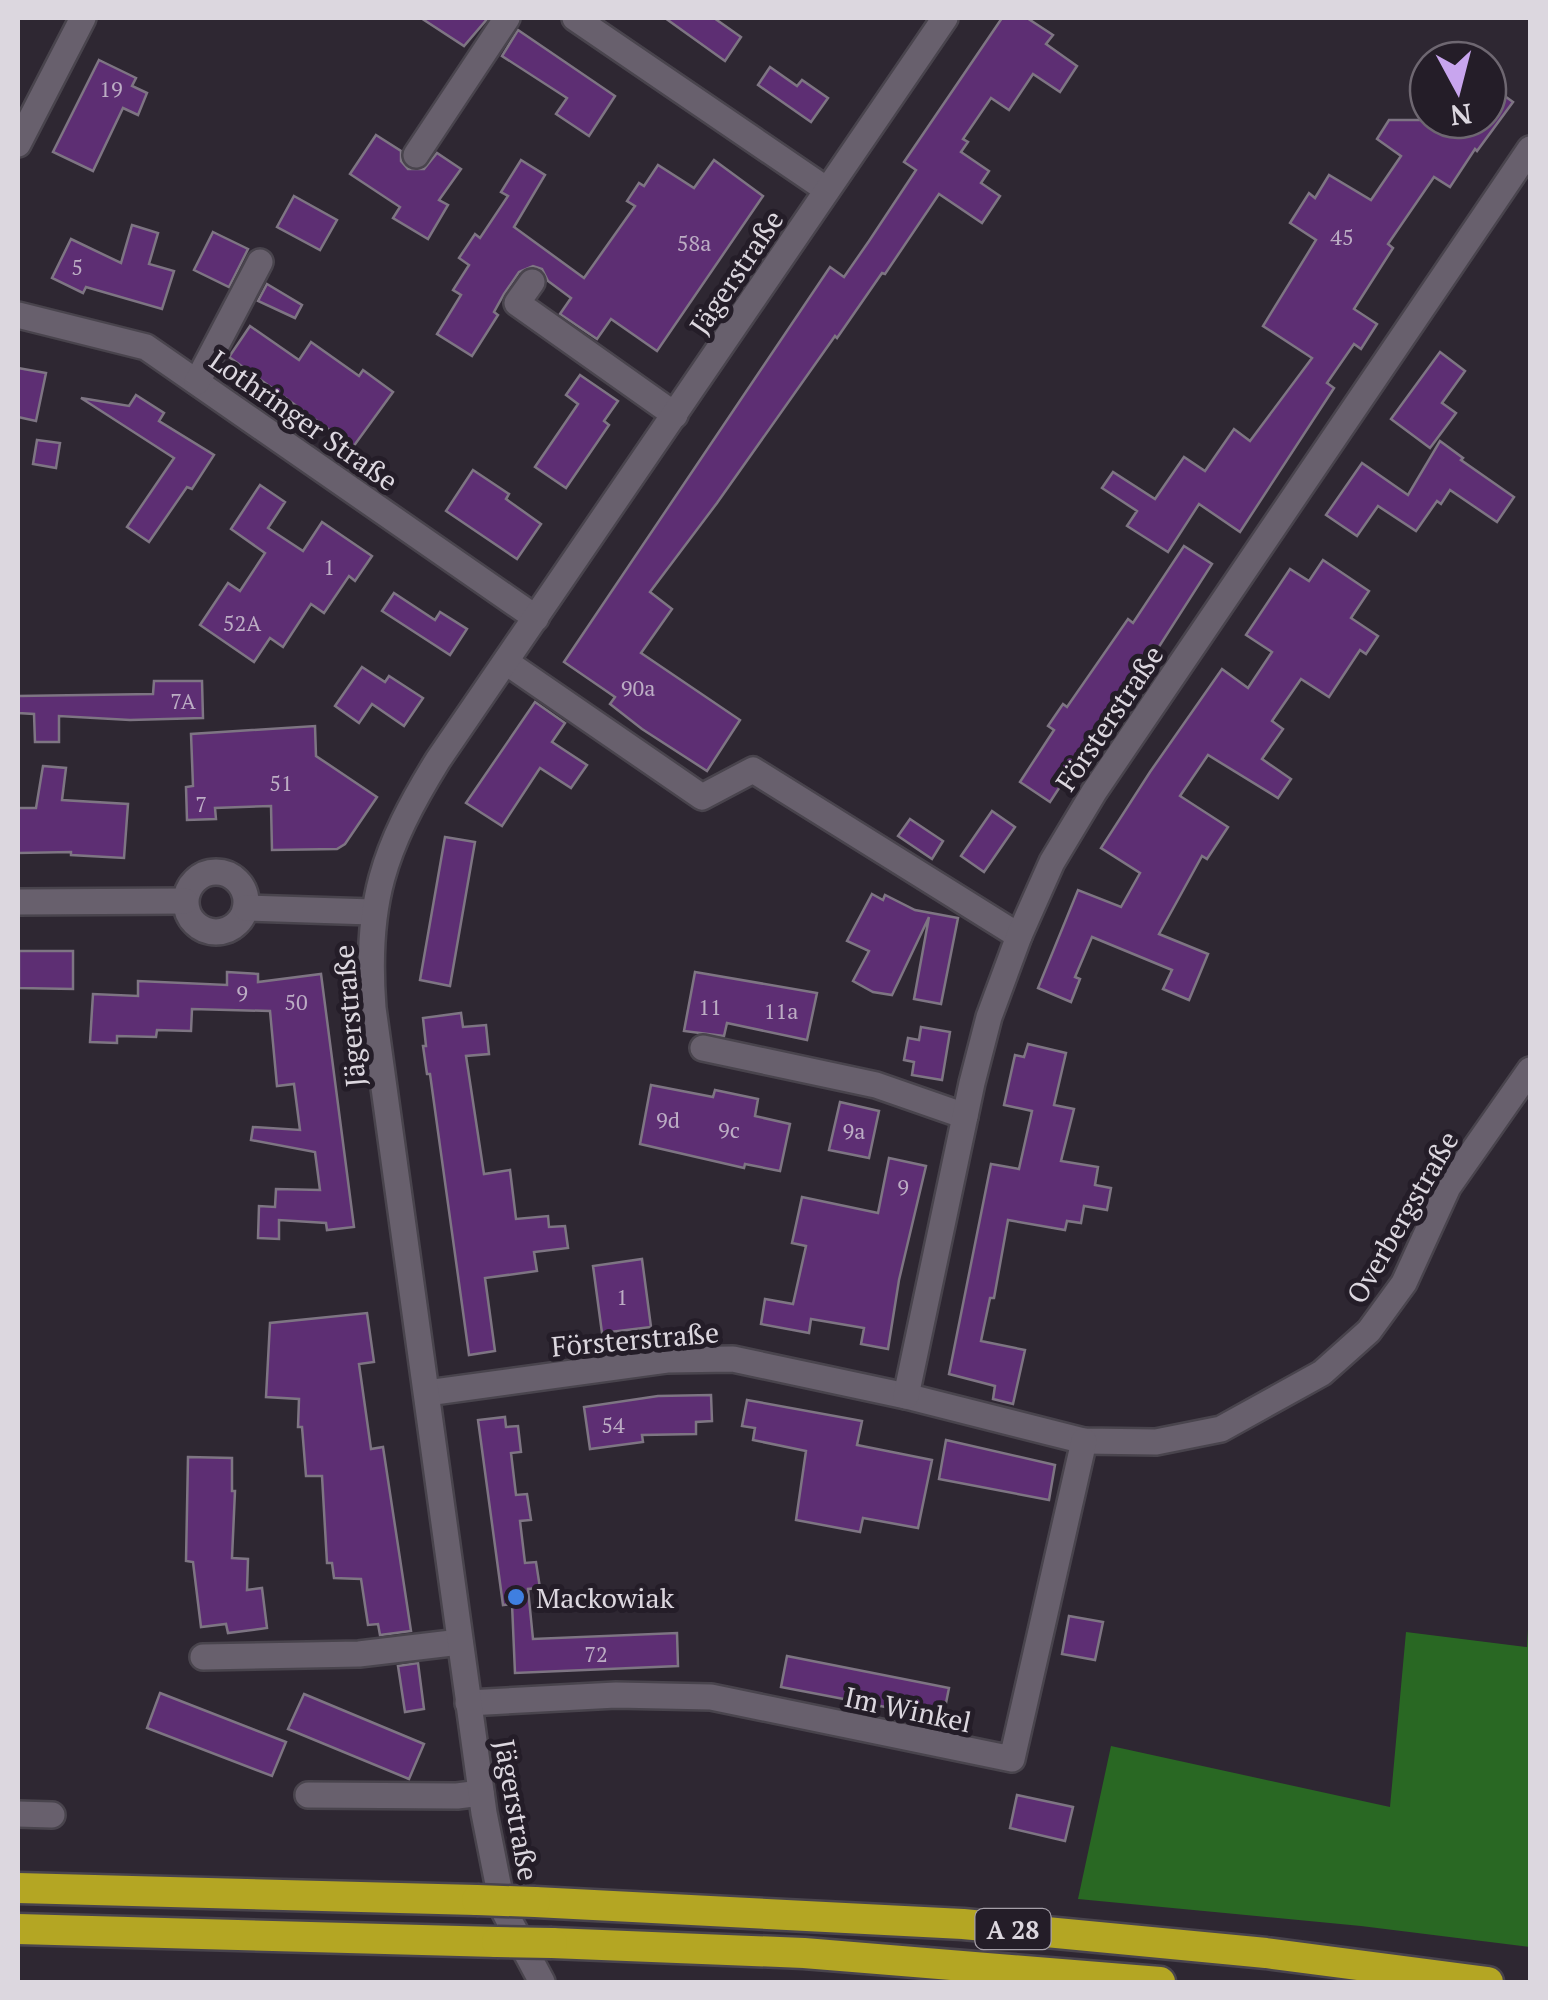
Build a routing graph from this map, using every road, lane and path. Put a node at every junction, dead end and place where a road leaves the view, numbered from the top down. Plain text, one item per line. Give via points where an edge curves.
1 (83, 18) edge
2 (507, 18) edge
3 (574, 18) edge
4 (945, 18) edge
5 (18, 144) edge
6 (1530, 149) edge
7 (416, 155) dead end
8 (828, 190) junction
9 (260, 262) dead end
10 (532, 282) dead end
11 (18, 315) edge
12 (197, 382) junction
13 (674, 415) junction
14 (536, 618) junction
15 (506, 662) junction
16 (184, 901) junction
17 (18, 902) edge
18 (246, 908) junction
19 (372, 912) junction
20 (1019, 936) junction
21 (704, 1048) dead end
22 (1530, 1070) edge
23 (965, 1116) junction
24 (427, 1394) junction
25 (906, 1396) junction
26 (1084, 1441) junction
27 (460, 1642) junction
28 (203, 1657) dead end
29 (468, 1703) junction
30 (481, 1793) junction
31 (308, 1795) dead end
32 (18, 1814) edge
33 (52, 1815) dead end
34 (18, 1888) edge
35 (18, 1929) edge
36 (542, 1982) edge
37 (1160, 1982) edge
38 (1488, 1982) edge

1 - 5 street
2 - 7 street
3 - 8 street
4 - 8 street, Jägerstraße
6 - 20 street, Försterstraße via 1094,792
8 - 13 street, Jägerstraße
9 - 12 street
10 - 13 street via 517,303
11 - 12 street, Lothringer Straße via 146,347
12 - 14 street, Lothringer Straße
13 - 14 street, Jägerstraße
14 - 15 street, Jägerstraße
15 - 19 street, Jägerstraße via 409,806 382,867
15 - 20 street via 702,797 753,770
16 - 17 street
16 - 18 street via 191,920 208,932 238,924
16 - 18 street via 200,875 216,870 234,877 246,894
18 - 19 street
19 - 24 street, Jägerstraße via 373,1008
20 - 23 street, Försterstraße via 989,1017
21 - 23 street via 876,1085
22 - 26 street, Overbergstraße via 1448,1187 1404,1282 1370,1331 1322,1373 1221,1429 1156,1442
23 - 25 street, Försterstraße
24 - 25 street, Försterstraße via 667,1360 733,1359
24 - 27 street, Jägerstraße
25 - 26 street, Försterstraße
26 - 29 street, Im Winkel via 1012,1759 711,1698
27 - 28 street via 359,1654
27 - 29 street, Jägerstraße
29 - 30 street, Jägerstraße
30 - 31 street
30 - 36 street, Jägerstraße via 504,1909
32 - 33 street
34 - 38 highway, A 28, bridge via 536,1902 963,1924
35 - 37 highway, A 28, bridge via 804,1954

